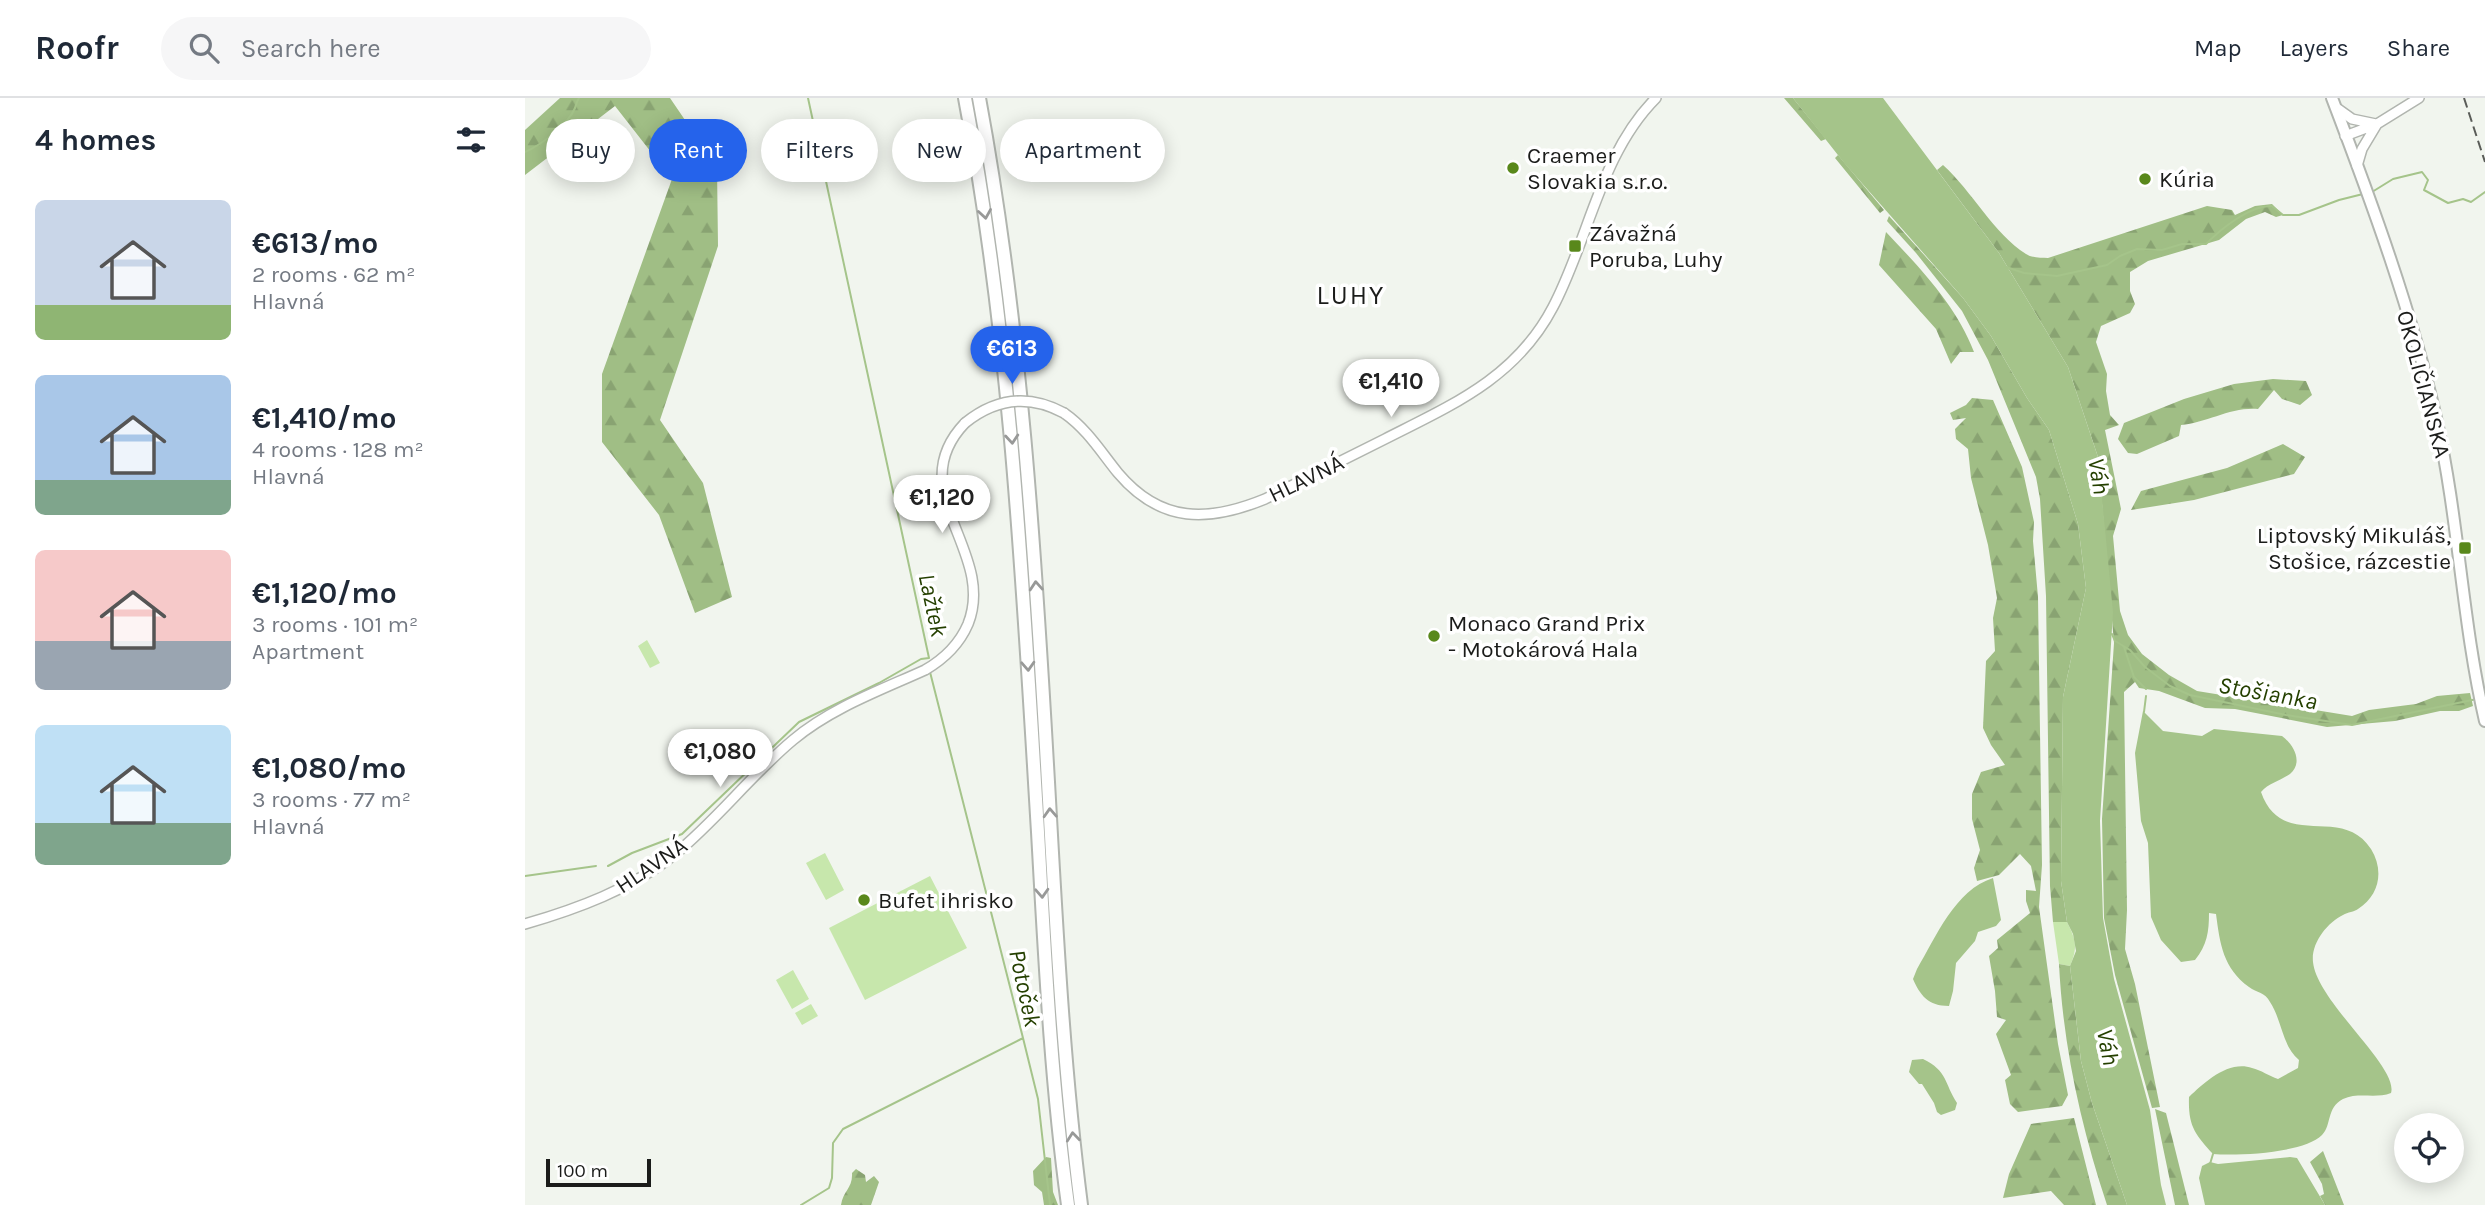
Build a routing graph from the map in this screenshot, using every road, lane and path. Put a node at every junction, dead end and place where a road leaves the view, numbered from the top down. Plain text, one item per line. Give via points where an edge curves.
1 (965, 98) edge
2 (979, 98) edge
3 (1656, 98) edge
4 (2419, 98) edge
5 (2333, 102) edge
6 (2377, 124) junction
7 (2346, 136) junction
8 (2357, 168) junction
9 (2485, 721) edge
10 (525, 924) edge
11 (1068, 1205) edge
12 (1081, 1205) edge

1 -> 11 highway via 986,223 1011,428 1048,995
12 -> 2 highway via 1061,992 1024,431
3 - 10 street, HLAVNÁ, bridge via 1624,140 1546,320 1509,366 1458,401 1265,499 1211,515 1170,510 1147,499 1123,478 1064,413 1036,402 1015,400 986,408 965,422 946,450 942,473 946,505 974,583 972,610 958,642 929,667 809,727 660,865 602,898
4 - 6 street
5 - 6 street via 2352,119
5 - 7 main road, OKOLIČIANSKA
6 - 7 street
6 - 8 street
7 - 8 main road, OKOLIČIANSKA
8 - 9 main road, OKOLIČIANSKA via 2437,423

